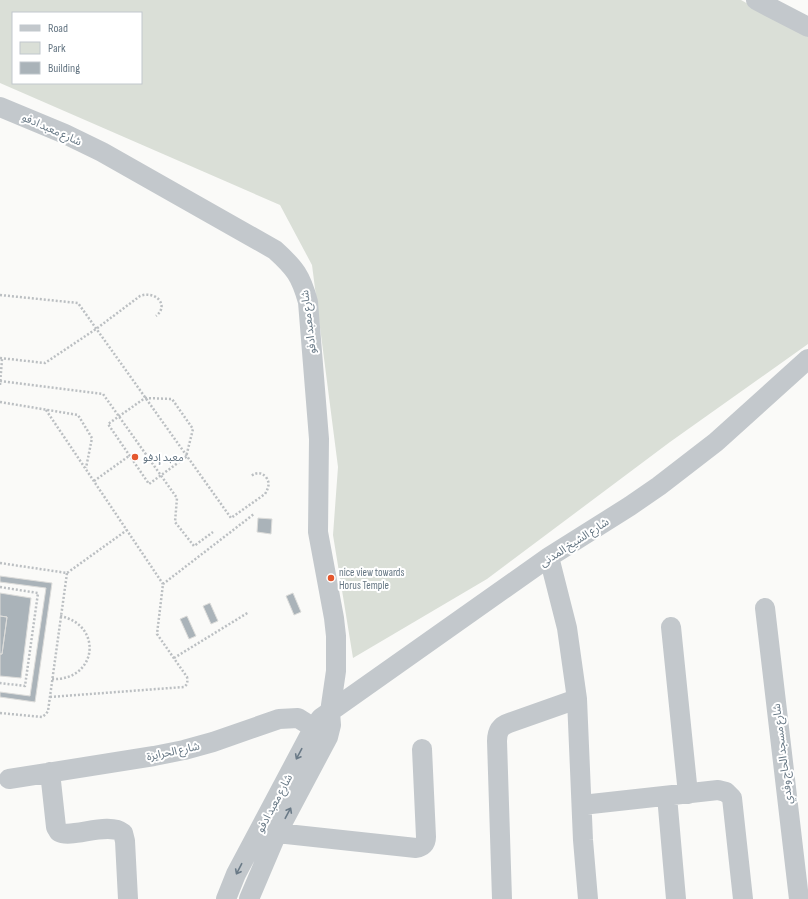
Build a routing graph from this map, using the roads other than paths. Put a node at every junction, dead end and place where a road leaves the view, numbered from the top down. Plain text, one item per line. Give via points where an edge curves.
1 (756, 0) edge
2 (808, 27) edge
3 (0, 107) edge
4 (808, 359) edge
5 (549, 558) junction
6 (765, 608) dead end
7 (671, 627) dead end
8 (577, 699) junction
9 (330, 712) junction
10 (321, 732) junction
11 (422, 749) dead end
12 (50, 772) junction
13 (9, 779) dead end
14 (688, 794) junction
15 (667, 796) junction
16 (582, 805) junction
17 (277, 833) junction
18 (128, 899) edge
19 (226, 899) edge
20 (249, 899) edge
21 (502, 899) edge
22 (588, 899) edge
23 (676, 899) edge
24 (743, 899) edge
25 (799, 899) edge

1 - 2 street
3 - 9 street, شارع معبد ادفو via 102,152 275,250 297,274 308,302 319,439 318,532 336,636 336,671
4 - 5 street, شارع الشيخ المدنى via 688,464 630,506
5 - 8 street via 567,628
5 - 9 street, شارع الشيخ المدنى
6 - 25 street, شارع مسجد الحاج وفدي
7 - 14 street
8 - 16 street
8 - 21 street via 509,723 498,732
9 - 10 street, شارع معبد ادفو via 321,718
10 - 12 street, شارع الحرايزة via 298,718 279,719 184,750
17 -> 10 street, شارع معبد ادفو
10 -> 19 street, شارع معبد ادفو via 236,874
11 - 17 street via 426,840 422,846 416,848
12 - 13 street, شارع الحرايزة
12 - 18 street via 56,826 59,832 66,834 116,830 123,833
14 - 15 street
14 - 24 street via 722,790 730,794
15 - 16 street
15 - 23 street
16 - 22 street
17 - 20 street, شارع معبد ادفو

